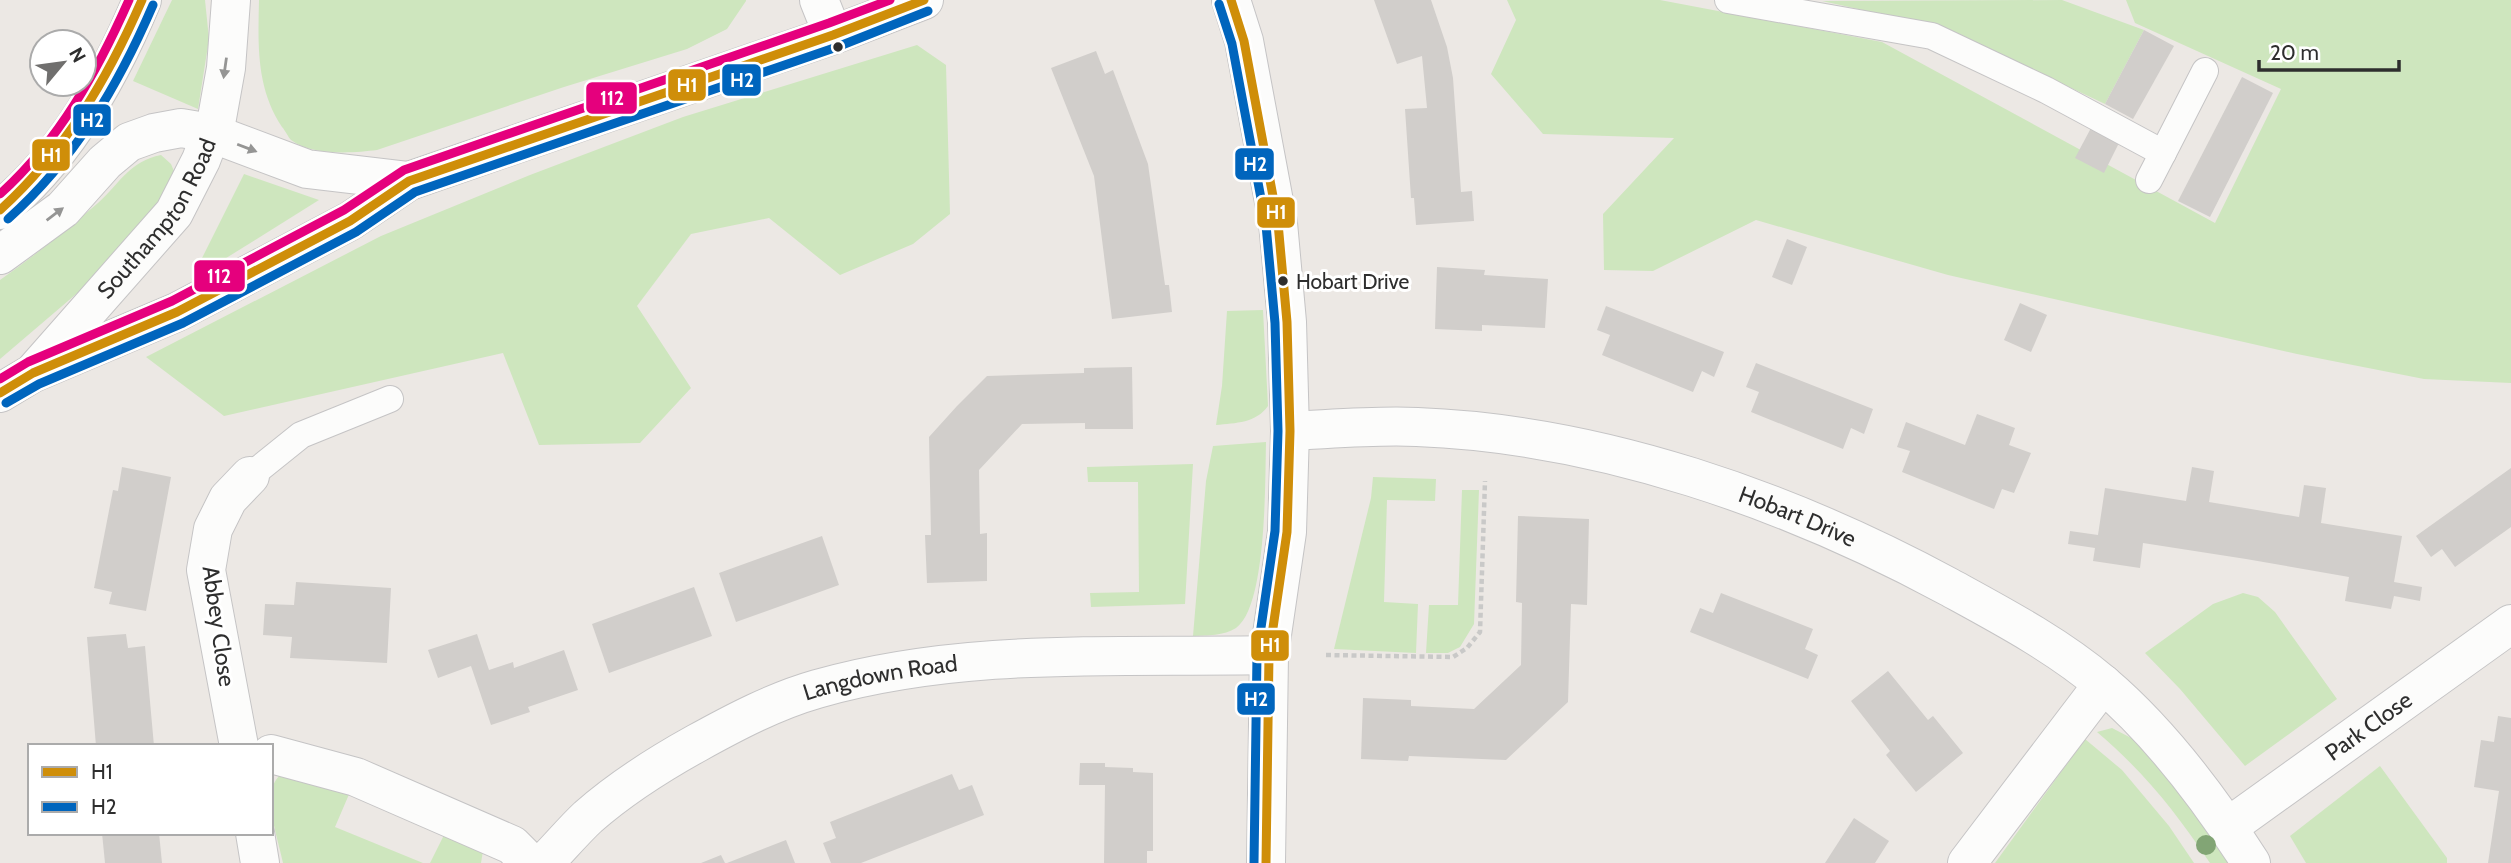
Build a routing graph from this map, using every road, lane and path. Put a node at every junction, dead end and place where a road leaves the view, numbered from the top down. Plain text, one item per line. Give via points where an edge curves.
1 (142, 0) edge
2 (231, 0) edge
3 (819, 0) edge
4 (924, 0) edge
5 (1231, 0) edge
6 (1728, 0) edge
7 (834, 35) junction
8 (2205, 71) dead end
9 (211, 134) junction
10 (2162, 153) junction
11 (2149, 180) dead end
12 (410, 181) junction
13 (0, 210) edge
14 (0, 255) edge
15 (33, 373) junction
16 (0, 393) edge
17 (390, 399) dead end
18 (1290, 431) junction
19 (250, 476) joint
20 (1485, 481) dead end
21 (2511, 624) edge
22 (1326, 655) dead end
23 (1269, 656) junction
24 (2103, 684) junction
25 (239, 744) edge
26 (273, 755) edge
27 (2228, 827) junction
28 (255, 835) edge
29 (260, 863) edge
30 (530, 863) edge
31 (544, 863) edge
32 (1266, 863) edge
33 (1967, 863) edge
34 (2251, 863) edge

1 - 13 street via 123,44 78,121 27,188
2 -> 9 street, Southampton Road via 226,68
3 - 7 street
4 - 7 street
5 - 18 street via 1244,41 1278,223
6 - 10 lane via 1932,36 2046,90
7 - 12 street
8 - 10 lane
9 -> 12 street via 307,169
14 -> 9 street via 63,209 129,142 181,128
9 - 15 street, Southampton Road via 174,213
10 - 11 lane
12 - 15 street via 350,221 177,312
15 - 16 street, Southampton Road
17 - 19 lane via 301,435
18 - 23 street via 1287,532
18 - 24 street, Hobart Drive via 1416,427 1523,438 1701,481 1806,518 1919,571 2019,627
19 - 25 street, Abbey Close via 228,499 213,529 206,570
20 - 22 path via 1480,632 1467,648 1453,657
21 - 27 street, Park Close
23 - 31 street, Langdown Road via 1016,657 908,668 815,689 730,724 657,766 587,818
23 - 32 street
24 - 27 street, Hobart Drive via 2185,770
24 - 33 street
26 - 30 street via 356,777 512,845
27 - 34 street, Hobart Drive
28 - 29 street

